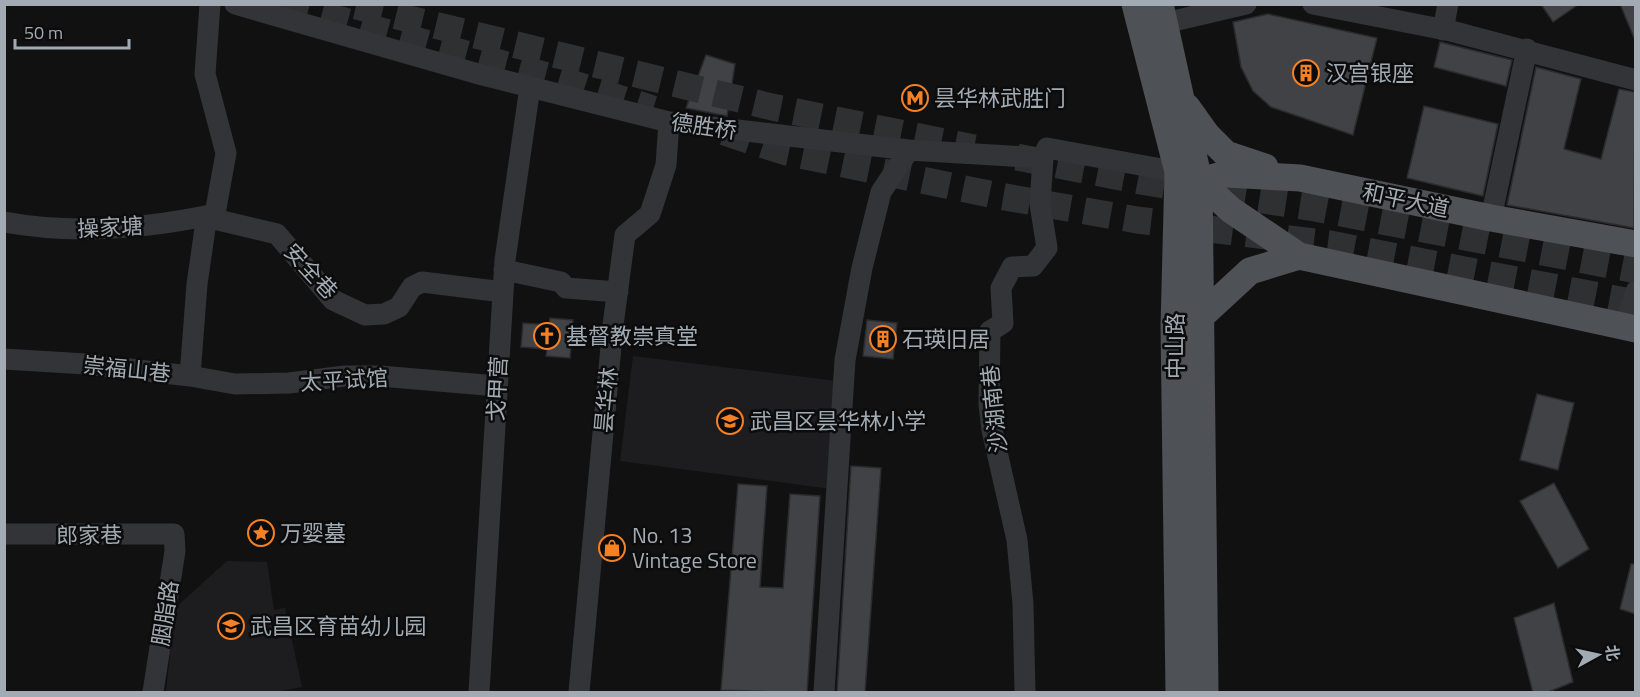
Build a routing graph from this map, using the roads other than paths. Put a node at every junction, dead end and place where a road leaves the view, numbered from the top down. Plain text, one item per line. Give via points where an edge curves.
1 (210, 4) edge
2 (235, 4) edge
3 (1135, 4) edge
4 (1312, 4) edge
5 (1448, 4) edge
6 (1241, 5) edge
7 (1162, 14) edge
8 (1443, 30) junction
9 (1527, 49) junction
10 (1635, 80) edge
11 (530, 87) junction
12 (1182, 99) junction
13 (669, 122) junction
14 (909, 150) junction
15 (1043, 158) junction
16 (1188, 177) junction
17 (1300, 178) junction
18 (215, 214) junction
19 (1491, 218) junction
20 (4, 222) edge
21 (1635, 244) edge
22 (1299, 256) junction
23 (504, 270) junction
24 (618, 291) junction
25 (1635, 291) edge
26 (503, 292) junction
27 (1198, 319) junction
28 (1630, 327) edge
29 (4, 359) edge
30 (190, 376) junction
31 (497, 386) junction
32 (4, 534) edge
33 (174, 534) joint
34 (153, 693) edge
35 (479, 693) edge
36 (579, 693) edge
37 (824, 693) edge
38 (1025, 693) edge
39 (1179, 693) edge
40 (1204, 693) edge

1 - 18 street via 205,74 226,153
2 - 11 street, 德胜桥
3 - 16 main road, 中山路
4 - 8 street
5 - 8 street
6 - 7 street
7 - 12 main road, 中山路
8 - 9 street
9 - 10 street
9 - 19 street
11 - 13 street, 德胜桥
11 - 23 street, 戈甲营
12 - 16 main road, 中山路
12 - 17 main road via 1226,154
13 - 14 street, 德胜桥
13 - 24 street, 昙华林 via 666,165 650,214 625,236
14 - 15 street, 德胜桥
14 - 37 street via 881,192 845,360
15 - 16 street, 德胜桥 via 1047,148
15 - 38 street, 沙湖南巷 via 1040,204 1047,248 1033,266 1012,267 1001,288 1003,323 990,331 988,352 992,430 1017,540
16 - 17 main road, 和平大道 via 1226,174
16 - 22 main road
16 - 27 main road, 中山路
16 - 39 main road, 中山路 via 1174,326
17 - 19 main road, 和平大道
18 - 20 street, 操家塘 via 177,222 82,231
18 - 26 street, 安全巷 via 219,220 277,234 333,300 365,315 384,314 399,307 412,287 422,282
18 - 30 street, 崇福山巷 via 206,222
19 - 21 main road, 和平大道
22 - 27 main road via 1250,271
22 - 28 main road
23 - 24 street via 561,282 567,288
23 - 26 street, 戈甲营
24 - 36 street, 昙华林
25 - 28 street
26 - 31 street, 戈甲营
27 - 40 main road, 中山路
29 - 30 street, 崇福山巷
30 - 31 street, 太平试馆 via 245,384 380,376
31 - 35 street, 戈甲营
32 - 33 street, 郎家巷
33 - 34 street, 胭脂路 via 175,551

